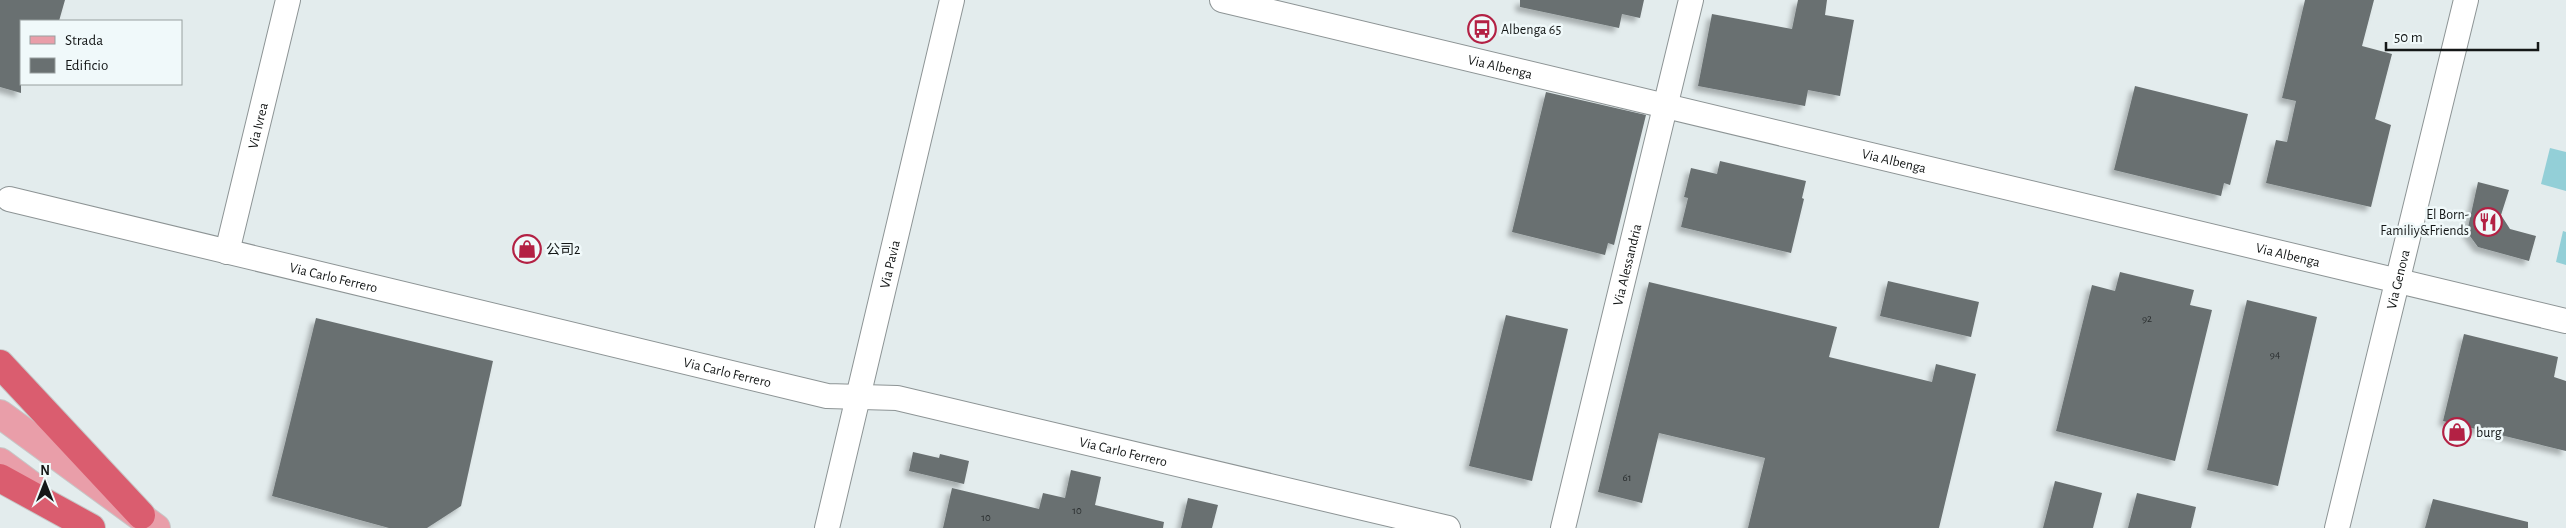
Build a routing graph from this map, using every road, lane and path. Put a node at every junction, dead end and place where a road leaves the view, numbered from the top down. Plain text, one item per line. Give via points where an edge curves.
1 (288, 0) edge
2 (952, 0) edge
3 (1222, 0) edge
4 (1691, 0) edge
5 (2466, 0) edge
6 (1666, 106) junction
7 (9, 199) dead end
8 (227, 252) junction
9 (2399, 280) junction
10 (2566, 321) edge
11 (0, 364) edge
12 (857, 397) junction
13 (0, 414) edge
14 (0, 462) edge
15 (0, 478) edge
16 (149, 522) edge
17 (91, 528) edge
18 (827, 528) edge
19 (1448, 528) edge
20 (1563, 528) edge
21 (2337, 528) edge

1 - 8 street, Via Ivrea
2 - 12 street, Via Pavia
3 - 6 street, Via Albenga
4 - 6 street, Via Alessandria
5 - 9 street, Via Genova
6 - 9 street, Via Albenga
6 - 20 street, Via Alessandria
7 - 8 street, Via Carlo Ferrero
8 - 12 street, Via Carlo Ferrero via 828,396
9 - 10 street, Via Albenga
9 - 21 street, Via Genova
11 - 16 highway
12 - 18 street, Via Pavia
12 - 19 street, Via Carlo Ferrero via 897,398
13 - 16 main road
14 - 17 main road
15 - 17 highway

